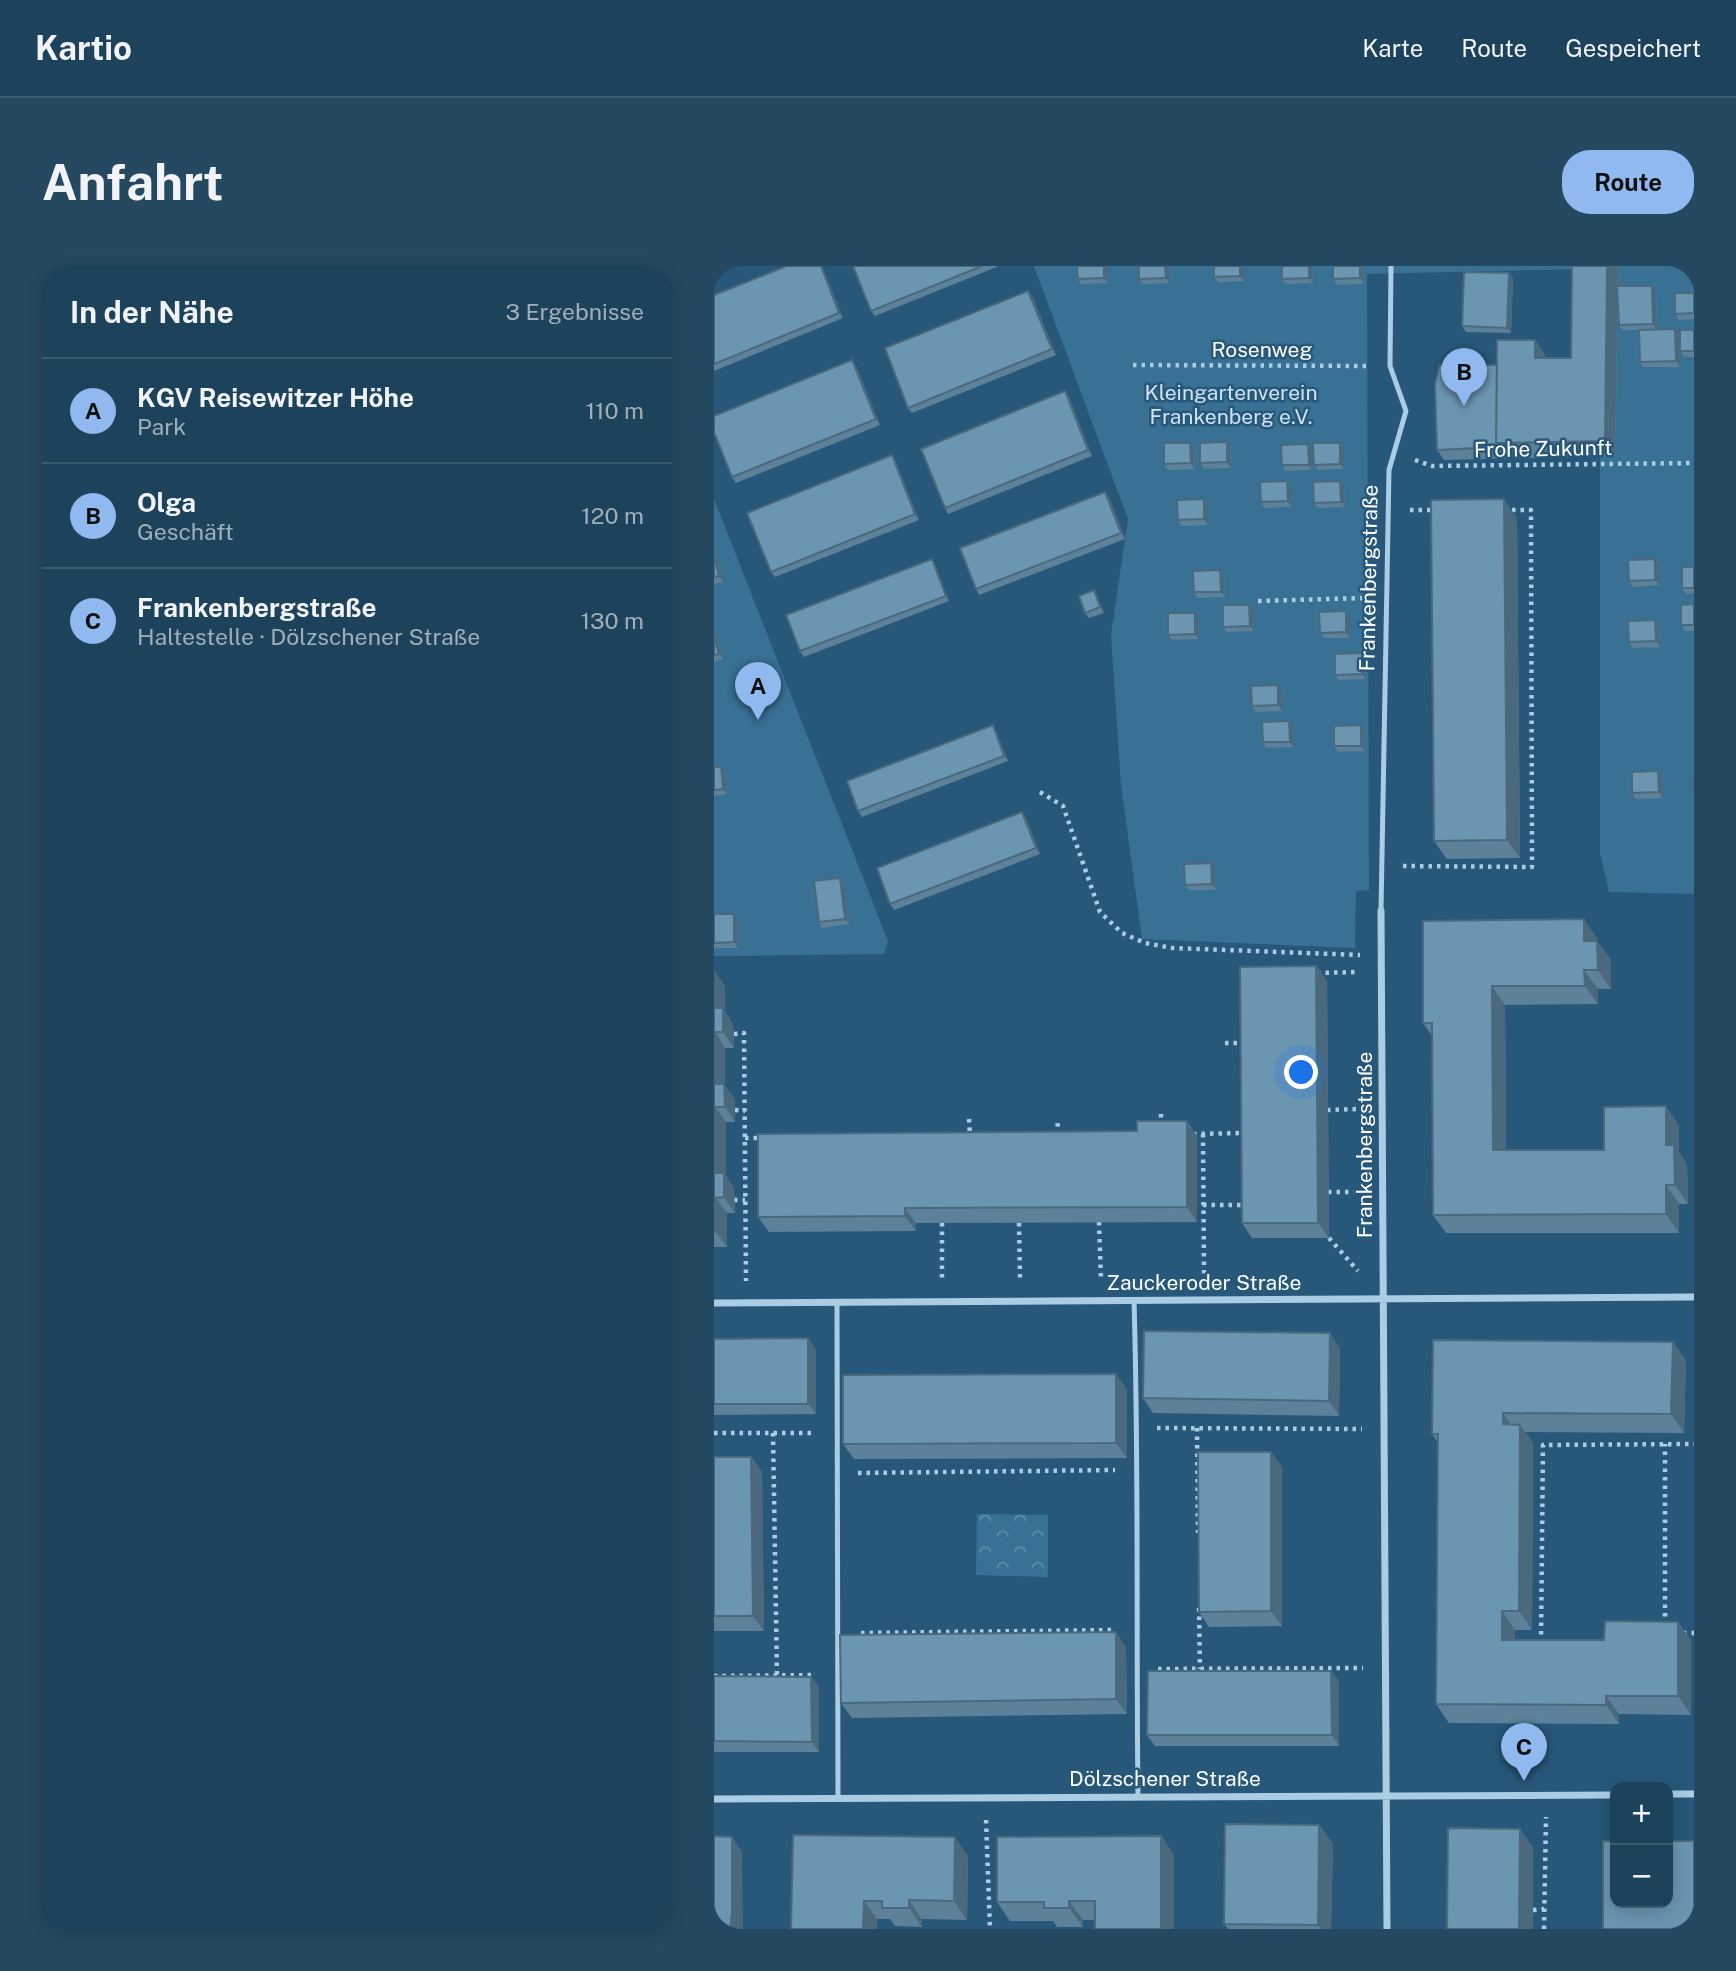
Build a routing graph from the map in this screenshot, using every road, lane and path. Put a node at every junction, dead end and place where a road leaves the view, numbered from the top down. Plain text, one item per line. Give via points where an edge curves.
1 (1391, 266) edge
2 (1133, 365) dead end
3 (1390, 366) junction
4 (1394, 452) junction
5 (1694, 463) edge
6 (1388, 510) junction
7 (1440, 510) edge
8 (1505, 510) edge
9 (1387, 597) junction
10 (1258, 601) dead end
11 (1040, 792) dead end
12 (1381, 866) junction
13 (1381, 911) joint
14 (1381, 955) junction
15 (1381, 972) junction
16 (1312, 973) edge
17 (734, 1034) dead end
18 (1225, 1042) dead end
19 (1244, 1053) edge
20 (1161, 1109) dead end
21 (735, 1110) dead end
22 (1327, 1110) dead end
23 (1335, 1110) dead end
24 (745, 1111) junction
25 (969, 1119) dead end
26 (1058, 1119) dead end
27 (1245, 1121) edge
28 (1245, 1133) junction
29 (1161, 1134) edge
30 (1189, 1134) edge
31 (1203, 1134) junction
32 (982, 1135) edge
33 (1045, 1135) edge
34 (1058, 1135) junction
35 (1070, 1135) edge
36 (960, 1136) edge
37 (970, 1136) junction
38 (745, 1138) junction
39 (769, 1138) edge
40 (1245, 1145) edge
41 (1328, 1192) dead end
42 (1335, 1192) dead end
43 (1245, 1193) edge
44 (734, 1200) dead end
45 (745, 1200) junction
46 (1203, 1205) junction
47 (1099, 1222) edge
48 (942, 1223) edge
49 (1019, 1223) edge
50 (1329, 1238) dead end
51 (1347, 1259) dead end
52 (1694, 1297) edge
53 (1383, 1299) junction
54 (1204, 1300) junction
55 (1020, 1301) junction
56 (1101, 1301) junction
57 (1134, 1301) junction
58 (942, 1302) junction
59 (714, 1303) edge
60 (746, 1303) junction
61 (837, 1303) junction
62 (1138, 1428) junction
63 (1197, 1428) junction
64 (1384, 1429) junction
65 (714, 1433) edge
66 (773, 1433) junction
67 (837, 1433) junction
68 (1665, 1444) junction
69 (1694, 1444) edge
70 (1137, 1470) junction
71 (838, 1474) junction
72 (1199, 1535) edge
73 (1199, 1602) edge
74 (1136, 1629) junction
75 (838, 1633) junction
76 (1665, 1633) edge
77 (1674, 1633) edge
78 (1694, 1633) edge
79 (1541, 1647) edge
80 (1385, 1667) junction
81 (1200, 1669) junction
82 (1136, 1670) junction
83 (777, 1675) junction
84 (838, 1675) junction
85 (714, 1676) edge
86 (1673, 1794) edge
87 (1694, 1794) edge
88 (1546, 1795) junction
89 (1610, 1795) edge
90 (1386, 1796) junction
91 (1138, 1797) junction
92 (714, 1798) edge
93 (838, 1798) junction
94 (986, 1798) junction
95 (1544, 1909) junction
96 (1533, 1910) dead end
97 (989, 1929) edge
98 (1387, 1929) edge
99 (1544, 1929) edge

1 - 3 lane
2 - 3 path, Rosenweg
3 - 4 lane, Frankenbergstraße via 1406,411
4 - 5 path, Frohe Zukunft via 1432,466
4 - 6 lane, Frankenbergstraße
6 - 7 path
6 - 9 lane, Frankenbergstraße
8 - 12 path via 1531,510 1532,867
9 - 10 path
9 - 12 lane, Frankenbergstraße
11 - 14 path via 1063,806 1100,912 1122,933 1172,948
12 - 13 lane, Frankenbergstraße
13 - 14 street, Frankenbergstraße
14 - 15 street, Frankenbergstraße
15 - 16 path
15 - 53 street, Frankenbergstraße
17 - 24 path via 744,1033
18 - 19 path via 1244,1042
20 - 29 path
21 - 24 path
22 - 23 path
24 - 38 path
25 - 37 path
26 - 34 path
27 - 28 path
28 - 31 path
28 - 40 path
30 - 31 path
31 - 46 path
32 - 37 path
33 - 34 path
34 - 35 path
36 - 37 path
38 - 39 path
38 - 45 path
41 - 42 path
43 - 46 path via 1245,1205
44 - 45 path
45 - 60 path
46 - 54 path
47 - 56 path
48 - 58 path
49 - 55 path
50 - 51 path
52 - 53 street, Zauckeroder Straße
53 - 54 street, Zauckeroder Straße
53 - 64 street, Frankenbergstraße
54 - 57 street, Zauckeroder Straße
55 - 56 street, Zauckeroder Straße
55 - 58 street, Zauckeroder Straße
56 - 57 street, Zauckeroder Straße
57 - 62 lane
58 - 61 street, Zauckeroder Straße
59 - 60 street, Zauckeroder Straße
60 - 61 street, Zauckeroder Straße
61 - 67 lane
62 - 63 path
62 - 70 lane
63 - 64 path
63 - 72 path
64 - 80 street, Frankenbergstraße
65 - 66 path
66 - 67 path
66 - 83 path
67 - 71 lane
68 - 69 path
68 - 76 path
68 - 79 path via 1543,1445
70 - 71 path
70 - 74 lane
71 - 75 lane
73 - 81 path
74 - 75 path
74 - 82 lane
75 - 84 lane
77 - 78 path
80 - 81 path
80 - 90 street, Frankenbergstraße
81 - 82 path
82 - 91 lane
83 - 84 path
83 - 85 path
84 - 93 lane
86 - 87 street
88 - 89 street, Dölzschener Straße
88 - 90 street, Dölzschener Straße
88 - 95 path
90 - 91 street, Dölzschener Straße
90 - 98 street, Frankenbergstraße
91 - 94 street, Dölzschener Straße
92 - 93 street, Dölzschener Straße
93 - 94 street, Dölzschener Straße
94 - 97 path
95 - 96 path
95 - 99 path

